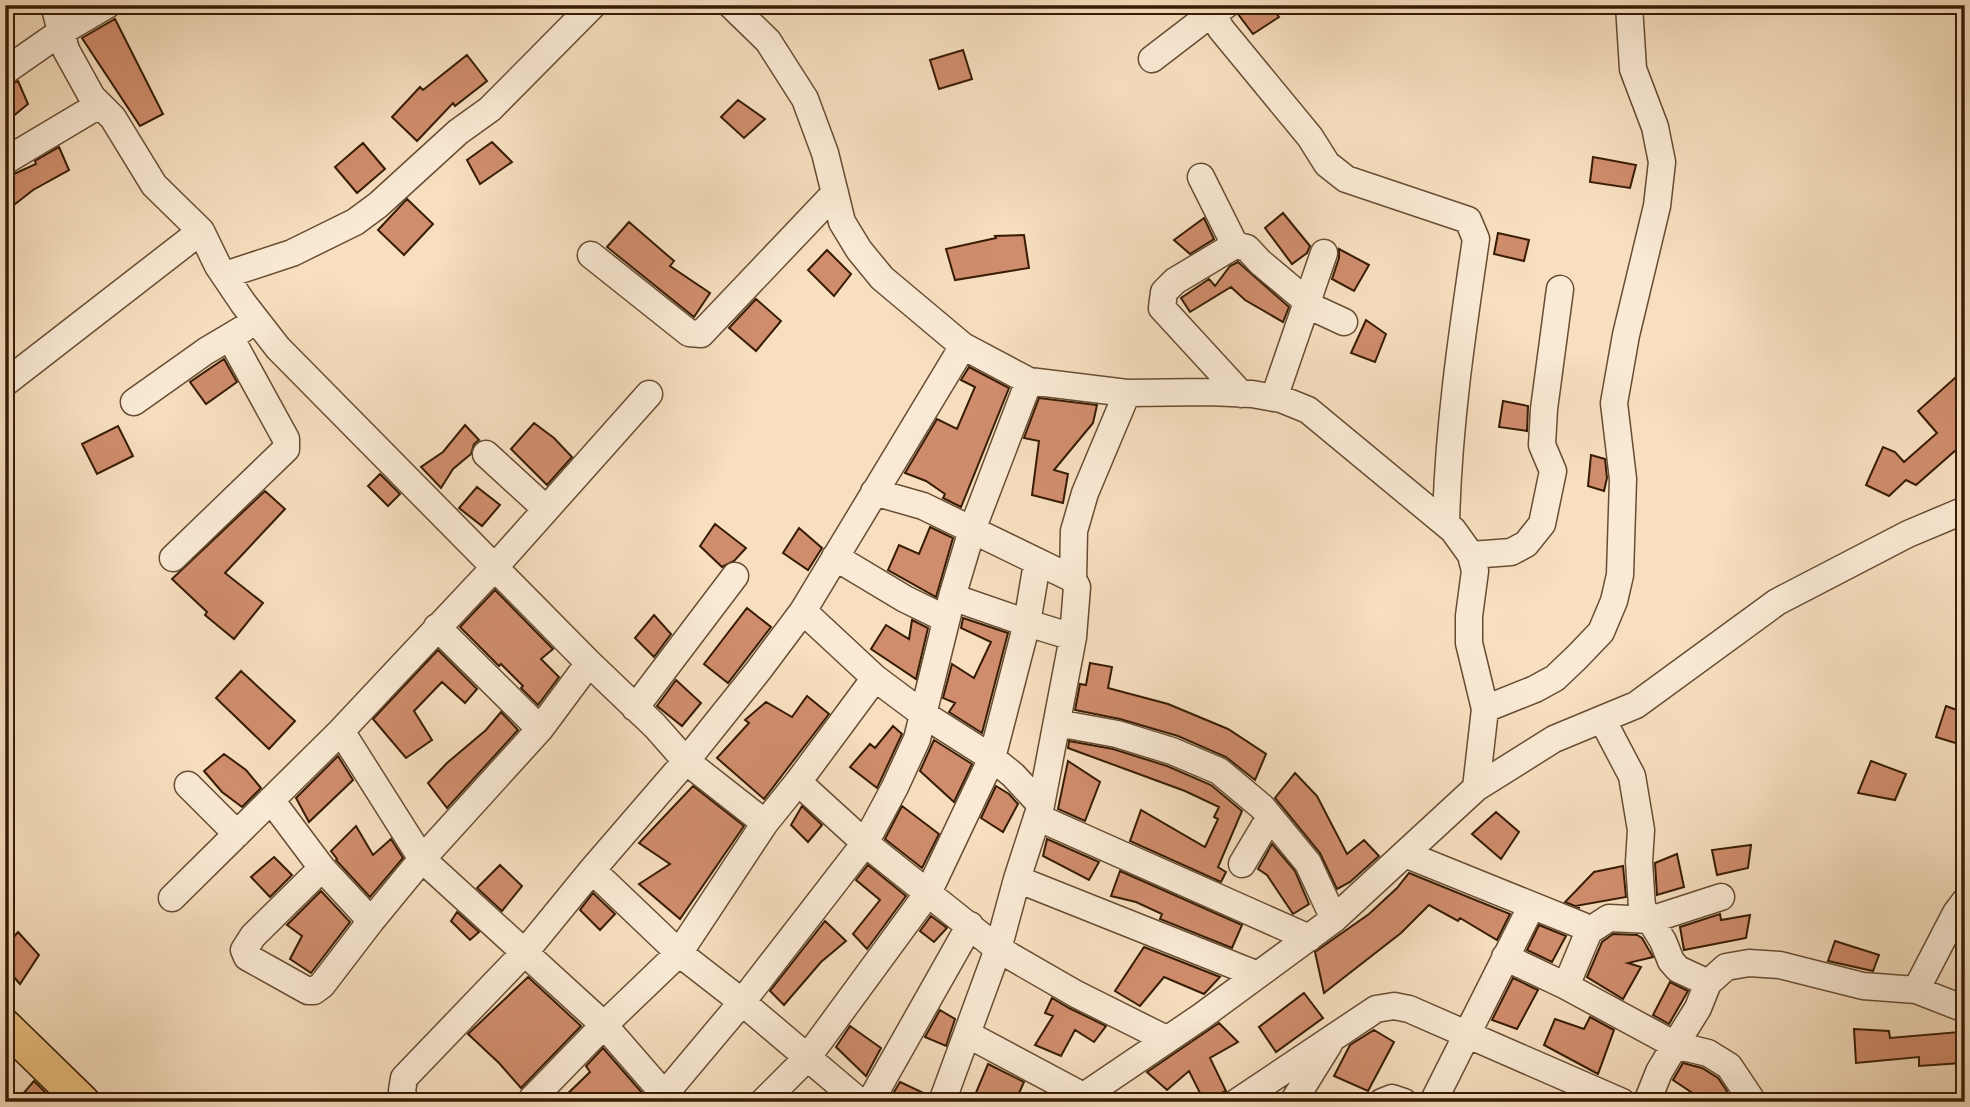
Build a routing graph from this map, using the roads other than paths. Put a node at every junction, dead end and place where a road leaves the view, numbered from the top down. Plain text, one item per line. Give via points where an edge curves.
1 (54, 5) edge
2 (107, 5) edge
3 (593, 5) edge
4 (731, 5) edge
5 (1629, 5) edge
6 (1215, 8) edge
7 (61, 32) junction
8 (1152, 59) dead end
9 (5, 71) edge
10 (99, 105) junction
11 (5, 161) edge
12 (1201, 177) dead end
13 (835, 193) junction
14 (201, 231) junction
15 (1235, 245) junction
16 (1324, 253) dead end
17 (591, 255) dead end
18 (225, 275) junction
19 (1560, 289) dead end
20 (1307, 302) junction
21 (257, 321) junction
22 (1344, 322) dead end
23 (230, 337) junction
24 (963, 345) junction
25 (1029, 381) junction
26 (5, 383) edge
27 (1126, 393) junction
28 (649, 394) dead end
29 (1241, 394) junction
30 (1273, 398) junction
31 (134, 402) dead end
32 (486, 454) dead end
33 (874, 492) junction
34 (546, 509) junction
35 (1965, 510) edge
36 (1446, 524) junction
37 (972, 530) junction
38 (1471, 555) junction
39 (835, 557) junction
40 (173, 558) dead end
41 (1037, 563) junction
42 (494, 568) junction
43 (736, 576) dead end
44 (1073, 579) junction
45 (949, 608) junction
46 (803, 611) junction
47 (1027, 624) junction
48 (437, 627) junction
49 (1073, 636) junction
50 (589, 663) junction
51 (875, 678) junction
52 (635, 708) junction
53 (1485, 709) junction
54 (923, 714) junction
55 (1602, 719) junction
56 (1057, 723) junction
57 (540, 729) junction
58 (341, 732) junction
59 (992, 758) junction
60 (687, 761) junction
61 (798, 782) junction
62 (188, 785) dead end
63 (1476, 788) junction
64 (271, 800) junction
65 (1039, 811) junction
66 (1270, 817) junction
67 (765, 823) junction
68 (237, 834) junction
69 (865, 843) junction
70 (1405, 854) junction
71 (422, 859) junction
72 (1242, 864) dead end
73 (322, 868) junction
74 (592, 870) junction
75 (1017, 879) junction
76 (928, 893) junction
77 (1721, 897) dead end
78 (172, 898) dead end
79 (1965, 901) edge
80 (1531, 907) junction
81 (1335, 919) junction
82 (1650, 920) junction
83 (371, 921) junction
84 (970, 925) junction
85 (1589, 931) junction
86 (1309, 938) junction
87 (998, 949) junction
88 (525, 952) junction
89 (679, 953) junction
90 (1505, 957) junction
91 (1258, 975) junction
92 (1708, 983) junction
93 (1566, 986) junction
94 (1916, 990) junction
95 (742, 1002) junction
96 (1965, 1009) edge
97 (604, 1025) junction
98 (5, 1026) edge
99 (967, 1034) junction
100 (1467, 1035) junction
101 (1333, 1036) junction
102 (1166, 1039) junction
103 (1675, 1045) junction
104 (807, 1058) junction
105 (661, 1098) edge
106 (532, 1099) dead end
107 (1079, 1099) edge
108 (83, 1102) edge
109 (405, 1102) edge
110 (763, 1102) edge
111 (860, 1102) edge
112 (870, 1102) edge
113 (942, 1102) edge
114 (1237, 1102) edge
115 (1293, 1102) edge
116 (1382, 1102) edge
117 (1404, 1102) edge
118 (1433, 1102) edge
119 (1622, 1102) edge
120 (1647, 1102) edge
121 (1753, 1102) edge

1 - 7 street
2 - 7 street
3 - 18 street via 490,109 355,222 292,253
4 - 13 street via 768,41 805,99
5 - 53 street via 1633,69 1655,127 1662,162 1657,206 1614,403 1623,479 1620,575 1601,632 1577,657 1555,678
6 - 8 street
6 - 36 street via 1222,29 1310,137 1326,164 1346,179 1468,220 1472,227 1476,239 1457,374
7 - 9 street
7 - 10 street via 66,50
10 - 11 street
10 - 14 street via 113,118 154,185
12 - 15 street
13 - 17 street via 701,334 689,333
13 - 24 street via 842,222 882,278
14 - 18 street
14 - 26 street
15 - 20 street via 1247,248
15 - 29 street via 1175,281 1164,292 1162,308
16 - 20 street
18 - 21 street
19 - 38 street via 1542,445 1553,471 1542,524 1526,544 1511,552
20 - 22 street
20 - 30 street
21 - 23 street
21 - 42 street via 278,348
23 - 31 street
23 - 40 street via 286,439 286,449
24 - 25 street
24 - 33 street
25 - 27 street
25 - 37 street
27 - 29 street
27 - 44 street via 1074,531
28 - 34 street
29 - 30 street
30 - 36 street via 1308,410
32 - 34 street
33 - 37 street via 923,506
33 - 39 street
34 - 42 street
35 - 55 street via 1777,602 1636,705
36 - 38 street
37 - 41 street
37 - 45 street
38 - 53 street via 1475,572 1469,643
39 - 45 street via 905,599
39 - 46 street
41 - 44 street
41 - 47 street
42 - 48 street
42 - 50 street
43 - 52 street
44 - 49 street via 1077,587
45 - 47 street
45 - 54 street
46 - 51 street
46 - 60 street
47 - 49 street
47 - 59 street
48 - 57 street
48 - 58 street
49 - 56 street
50 - 52 street
50 - 57 street
51 - 54 street
51 - 61 street
52 - 60 street
53 - 63 street
54 - 59 street
54 - 69 street via 909,760
55 - 63 street via 1554,739
55 - 82 street via 1632,776 1641,830 1640,897
56 - 65 street
56 - 66 street via 1117,734 1219,771
57 - 71 street
58 - 64 street
58 - 71 street
59 - 65 street via 1013,775
59 - 76 street
60 - 67 street
60 - 74 street
61 - 67 street
61 - 69 street
62 - 68 street
63 - 70 street
64 - 68 street
64 - 73 street
65 - 75 street
65 - 86 street
66 - 72 street
66 - 81 street via 1308,863
67 - 89 street
68 - 78 street
69 - 76 street
69 - 95 street
70 - 80 street
70 - 81 street
71 - 83 street
71 - 88 street
73 - 83 street
73 - 83 street via 253,936 244,950 247,957 314,991
74 - 88 street
74 - 89 street
75 - 87 street
75 - 91 street
76 - 84 street
76 - 104 street
77 - 82 street
79 - 94 street
80 - 85 street
80 - 90 street
81 - 86 street
82 - 85 street via 1609,918
82 - 92 street via 1678,969
84 - 87 street
84 - 112 street
85 - 93 street
86 - 91 street
87 - 99 street
87 - 102 street
88 - 97 street
88 - 109 street via 404,1078
89 - 95 street
89 - 97 street
90 - 93 street
90 - 100 street
91 - 102 street
92 - 94 street via 1726,967 1749,963 1780,965 1863,986
92 - 103 street
93 - 103 street
94 - 96 street
95 - 104 street
95 - 105 street
97 - 105 street
97 - 106 street
98 - 108 main road
99 - 107 street
99 - 113 street
100 - 101 street via 1394,1006 1376,1009
100 - 118 street
100 - 119 street
101 - 114 street
101 - 115 street
102 - 107 street
103 - 120 street
103 - 121 street via 1708,1053 1729,1066
104 - 110 street
104 - 111 street
116 - 117 street via 1392,1098

